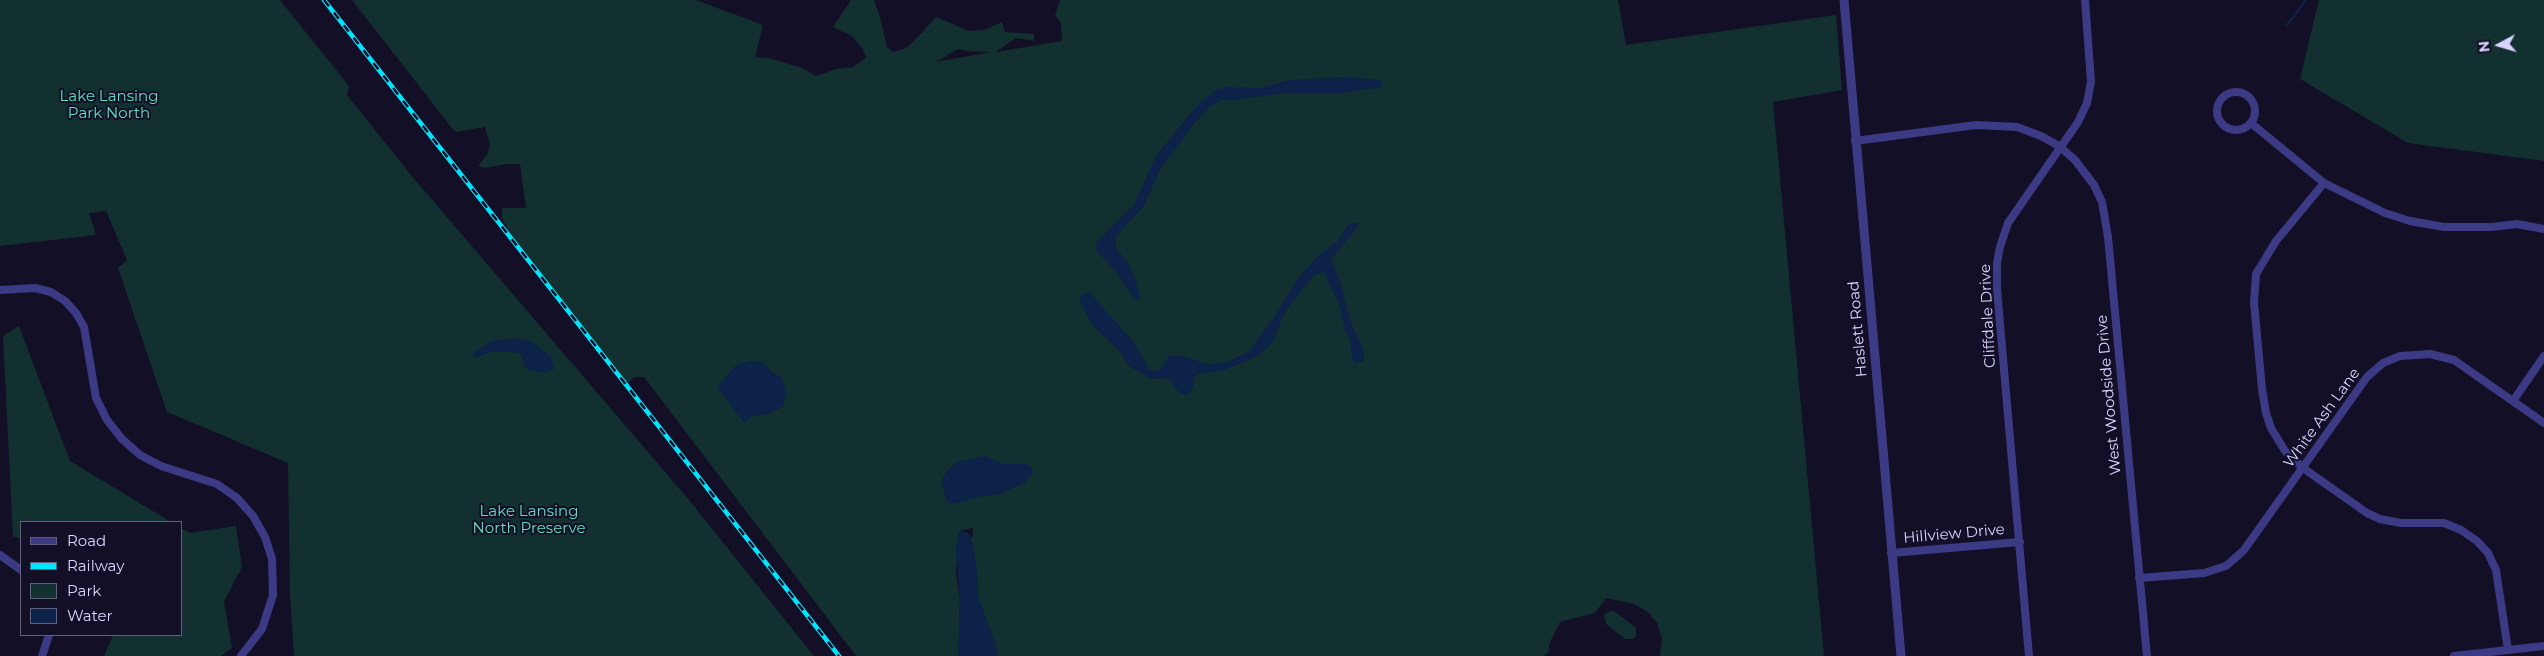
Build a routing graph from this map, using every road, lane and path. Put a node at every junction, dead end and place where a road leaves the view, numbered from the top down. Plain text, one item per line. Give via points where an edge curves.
1 (1844, 0) edge
2 (2085, 0) edge
3 (2251, 123) junction
4 (1855, 141) junction
5 (2059, 146) junction
6 (2324, 183) junction
7 (2544, 229) edge
8 (0, 290) edge
9 (2544, 356) edge
10 (2513, 400) junction
11 (2544, 423) edge
12 (2303, 468) junction
13 (2020, 542) junction
14 (1891, 553) junction
15 (0, 555) edge
16 (20, 569) edge
17 (2139, 578) junction
18 (49, 636) edge
19 (2544, 646) edge
20 (2508, 650) junction
21 (42, 656) edge
22 (241, 656) edge
23 (1901, 656) edge
24 (2029, 656) edge
25 (2147, 656) edge
26 (2454, 656) edge

1 - 4 street, Haslett Road
2 - 5 street, Cliffdale Drive via 2091,82 2087,103 2078,122
3 - 3 street via 2254,107 2246,95 2232,93 2220,101 2218,116 2227,127 2241,129
3 - 6 street
4 - 5 street, West Woodside Drive via 1991,124 2017,127
4 - 14 street, Haslett Road
5 - 13 street, Cliffdale Drive via 2008,223 1997,263
5 - 17 street, West Woodside Drive via 2075,160 2094,185 2104,211
6 - 7 street via 2370,208 2410,221 2451,227 2517,224
6 - 12 street via 2263,260 2254,288 2266,413 2281,446
8 - 22 street via 35,288 51,292 65,301 84,327 98,404 122,439 140,455 161,466 217,484 237,498 253,516 270,554 273,595 262,629
9 - 10 street
10 - 11 street, White Ash Lane
10 - 12 street, White Ash Lane via 2463,365 2447,358 2430,354 2400,356 2367,376
12 - 17 street, White Ash Lane via 2244,550 2226,566 2204,573
12 - 20 street via 2380,519 2401,523 2444,523 2477,541 2488,553 2496,570
13 - 14 street, Hillview Drive
13 - 24 street, Cliffdale Drive
14 - 23 street, Haslett Road
15 - 16 street
17 - 25 street, West Woodside Drive
18 - 21 street
19 - 20 street
20 - 26 street

